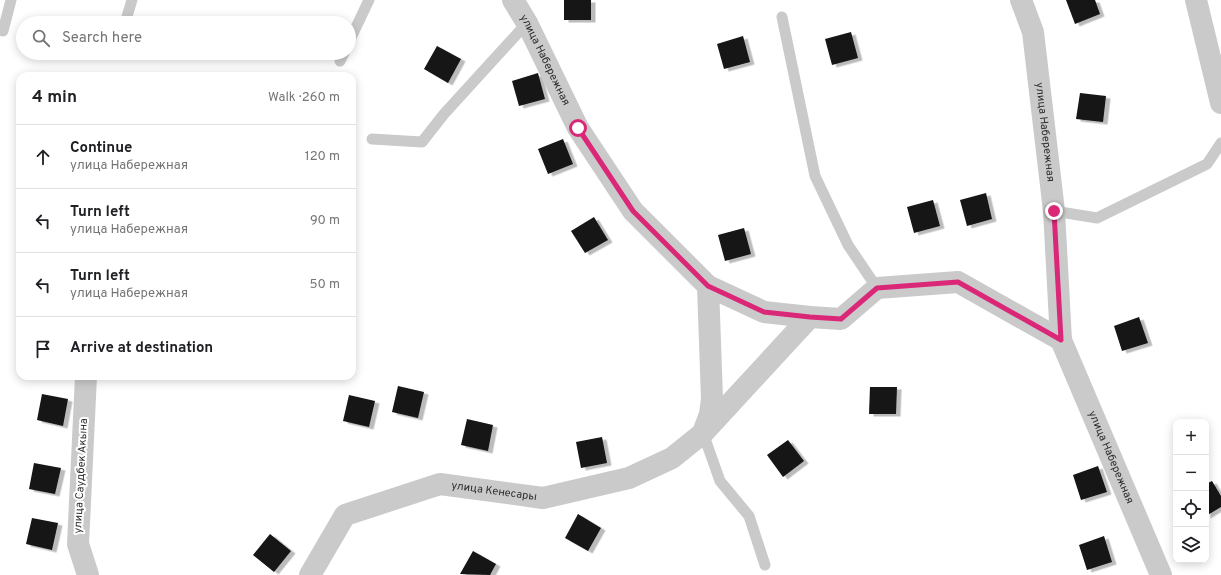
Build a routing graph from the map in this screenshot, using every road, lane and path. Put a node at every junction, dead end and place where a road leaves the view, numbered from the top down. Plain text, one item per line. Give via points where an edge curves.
1 (10, 0) edge
2 (132, 0) edge
3 (369, 0) edge
4 (513, 0) edge
5 (1020, 0) edge
6 (1196, 0) edge
7 (128, 16) edge
8 (782, 17) dead end
9 (527, 23) junction
10 (356, 27) edge
11 (3, 31) dead end
12 (1221, 103) edge
13 (372, 139) dead end
14 (1221, 143) edge
15 (1054, 211) junction
16 (708, 286) junction
17 (877, 288) junction
18 (810, 317) junction
19 (1061, 340) junction
20 (86, 380) edge
21 (703, 433) junction
22 (765, 565) dead end
23 (88, 575) edge
24 (310, 575) edge
25 (1161, 575) edge

1 - 11 lane
2 - 7 lane
3 - 10 lane
4 - 9 street, улица Набережная
5 - 15 street, улица Набережная via 1033,32
6 - 12 street
8 - 17 lane via 815,176 848,244
9 - 13 lane via 444,114 422,142
9 - 16 street, улица Набережная via 578,128 633,211
14 - 15 lane via 1207,164 1097,218
15 - 19 street, улица Набережная
16 - 18 street, улица Набережная via 764,312
16 - 21 street via 712,399
17 - 18 street, улица Набережная via 841,319
17 - 19 street via 958,282
18 - 21 street, улица Кенесары
19 - 25 street, улица Набережная
20 - 23 street, улица Саудбек Акына via 78,544
21 - 22 lane via 720,481 749,516
21 - 24 street, улица Кенесары via 672,458 629,478 614,482 543,498 440,484 345,515

